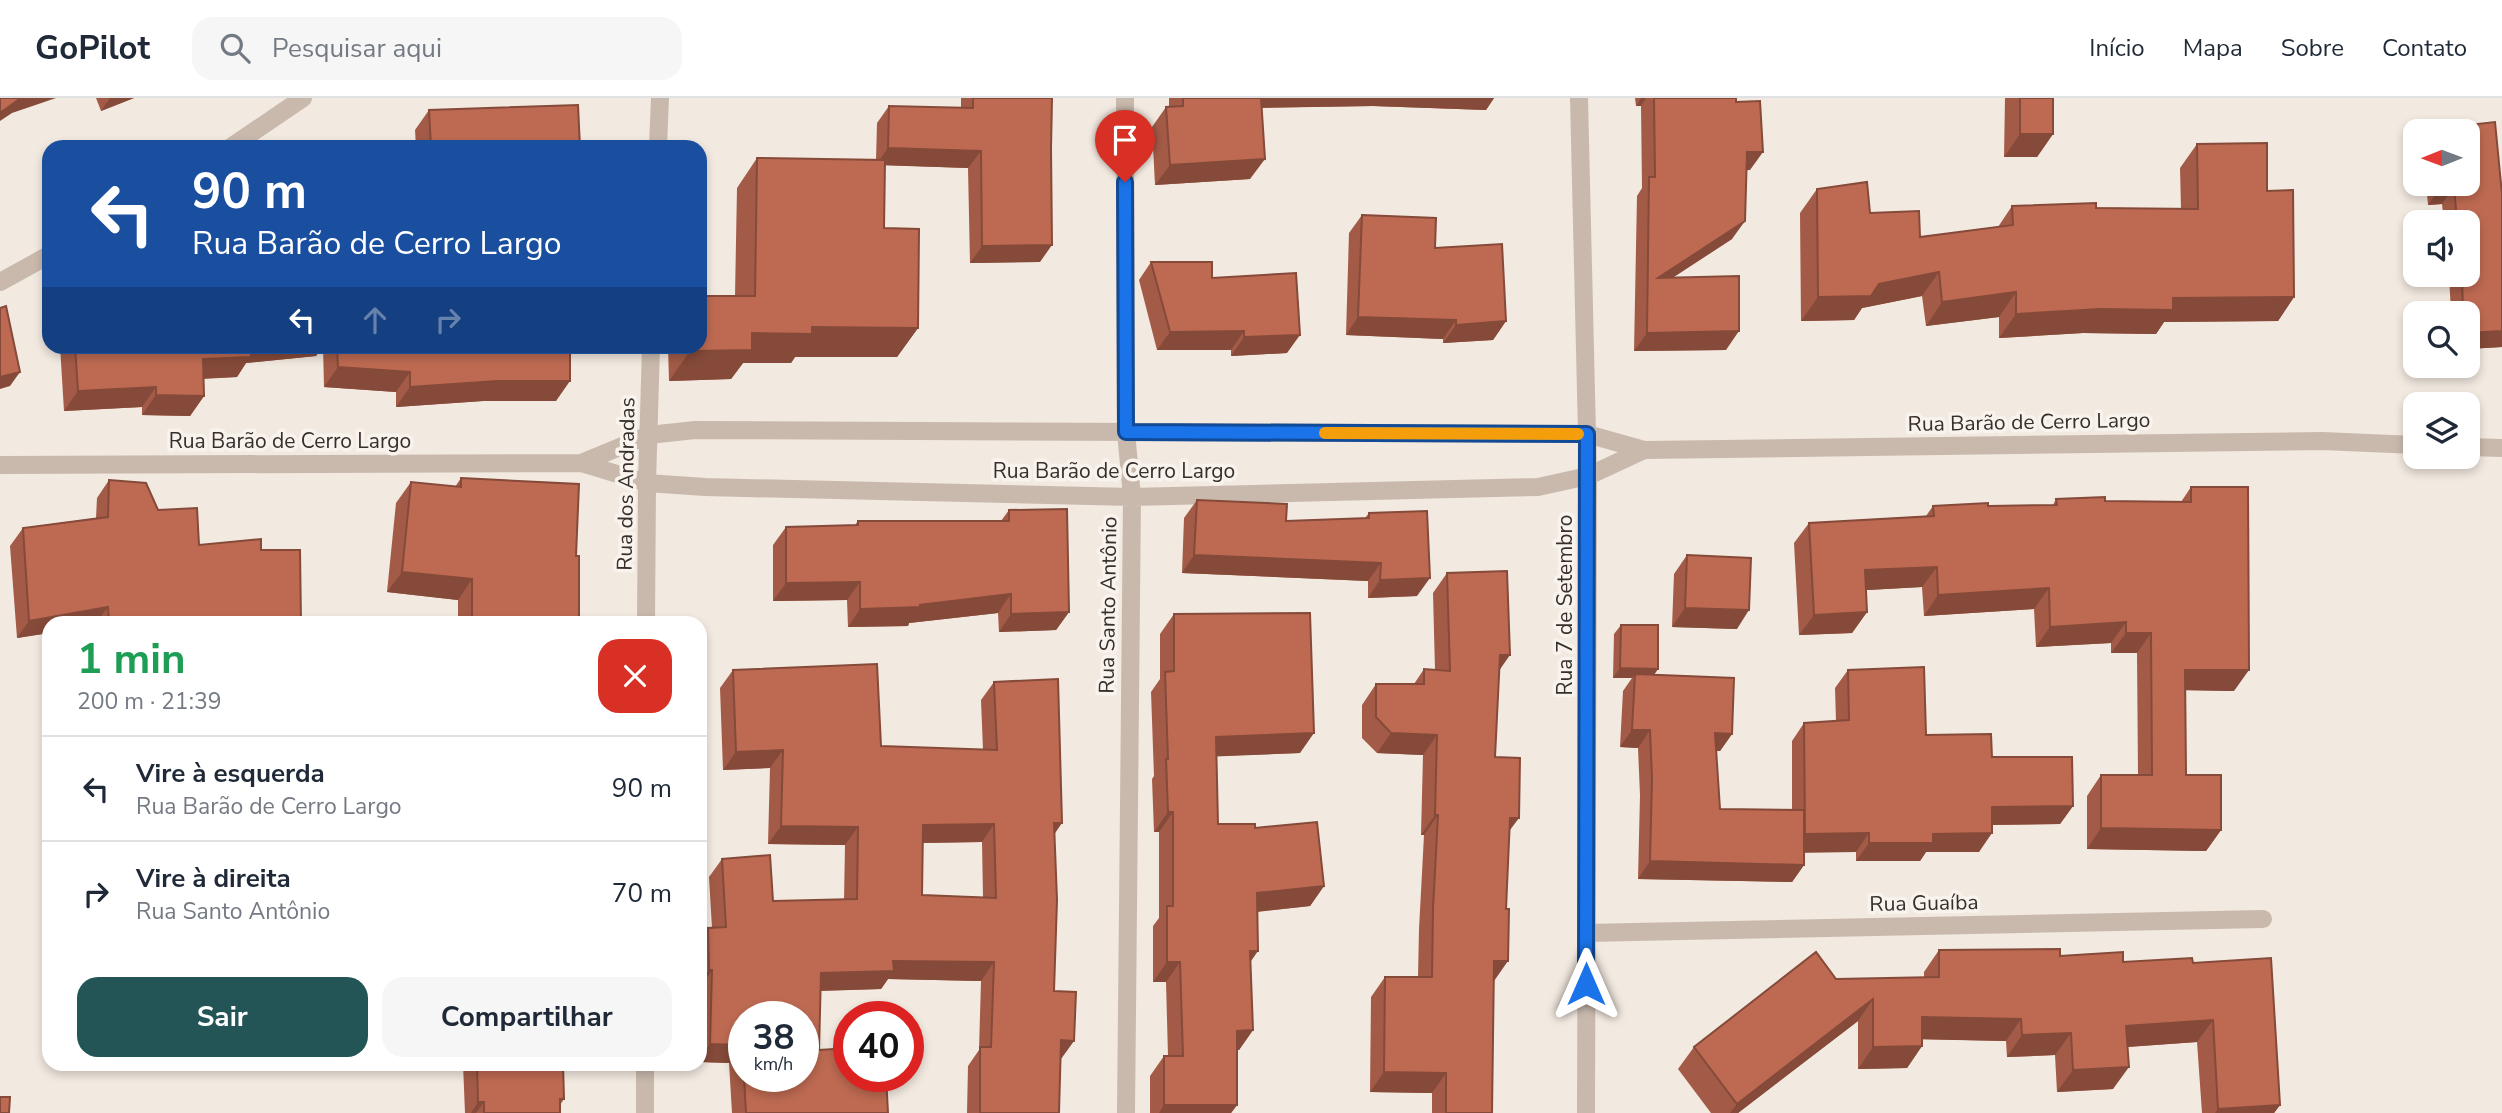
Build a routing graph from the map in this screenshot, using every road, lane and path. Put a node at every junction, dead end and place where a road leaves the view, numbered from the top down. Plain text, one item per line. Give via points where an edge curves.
1 (303, 98) edge
2 (660, 98) edge
3 (1125, 98) edge
4 (1579, 98) edge
5 (241, 140) edge
6 (658, 140) edge
7 (42, 259) edge
8 (0, 282) edge
9 (652, 354) edge
10 (1126, 432) junction
11 (1587, 434) junction
12 (649, 435) junction
13 (2403, 444) edge
14 (2480, 447) edge
15 (2502, 448) edge
16 (1644, 450) junction
17 (581, 463) junction
18 (0, 466) edge
19 (1588, 476) junction
20 (647, 483) junction
21 (1132, 498) junction
22 (646, 616) edge
23 (2263, 919) dead end
24 (1586, 933) junction
25 (645, 1071) edge
26 (645, 1113) edge
27 (1126, 1113) edge
28 (1586, 1113) edge

1 - 5 street
2 - 6 street
3 - 10 street, Rua Santo Antônio
4 - 11 street, Rua 7 de Setembro
7 - 8 street
9 - 12 street, Rua dos Andradas
10 - 11 street, Rua Barão de Cerro Largo
10 - 12 street, Rua Barão de Cerro Largo via 695,430
10 - 21 street, Rua Santo Antônio
11 - 16 street, Rua Barão de Cerro Largo
11 - 19 street, Rua 7 de Setembro
12 - 17 street, Rua Barão de Cerro Largo
12 - 20 street, Rua dos Andradas
13 - 16 street, Rua Barão de Cerro Largo via 2322,441
14 - 15 street
16 - 19 street, Rua Barão de Cerro Largo
17 - 18 street, Rua Barão de Cerro Largo
17 - 20 street, Rua Barão de Cerro Largo
19 - 21 street, Rua Barão de Cerro Largo via 1538,487
19 - 24 street, Rua 7 de Setembro
20 - 21 street, Rua Barão de Cerro Largo
20 - 22 street, Rua dos Andradas
21 - 27 street, Rua Santo Antônio
23 - 24 street, Rua Guaíba
24 - 28 street, Rua 7 de Setembro
25 - 26 street

